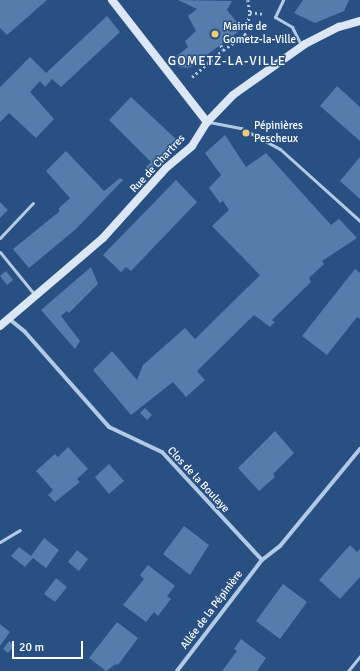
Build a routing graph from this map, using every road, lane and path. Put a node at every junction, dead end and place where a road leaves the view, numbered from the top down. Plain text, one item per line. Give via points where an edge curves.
1 (112, 0) edge
2 (245, 0) edge
3 (283, 0) edge
4 (248, 1) edge
5 (250, 12) junction
6 (275, 17) junction
7 (360, 21) edge
8 (221, 45) dead end
9 (301, 47) junction
10 (223, 50) junction
11 (181, 93) junction
12 (207, 122) junction
13 (33, 203) dead end
14 (360, 221) edge
15 (0, 238) edge
16 (0, 252) edge
17 (35, 296) junction
18 (8, 318) junction
19 (0, 326) edge
20 (360, 449) edge
21 (20, 530) dead end
22 (0, 542) edge
23 (262, 560) junction
24 (360, 656) edge
25 (177, 671) edge
26 (348, 671) edge

1 - 11 main road
2 - 4 path
3 - 6 lane
4 - 5 path
5 - 6 path
5 - 10 path via 245,35
6 - 9 lane via 292,27
7 - 9 main road, Rue de Chartres via 332,30
8 - 10 path
9 - 12 main road, Rue de Chartres via 233,95
10 - 11 path via 196,72
11 - 12 main road
12 - 14 lane via 241,128 280,149
12 - 17 main road, Rue de Chartres via 192,146 166,168 103,238
13 - 15 lane
16 - 17 lane
17 - 18 main road, Rue de Chartres
18 - 19 main road, Rue de Chartres
18 - 23 street, Clos de la Boulaye via 25,332 109,427 162,452
20 - 23 street via 280,546
21 - 22 lane
23 - 25 street, Allée de la Pépinière
24 - 26 lane

